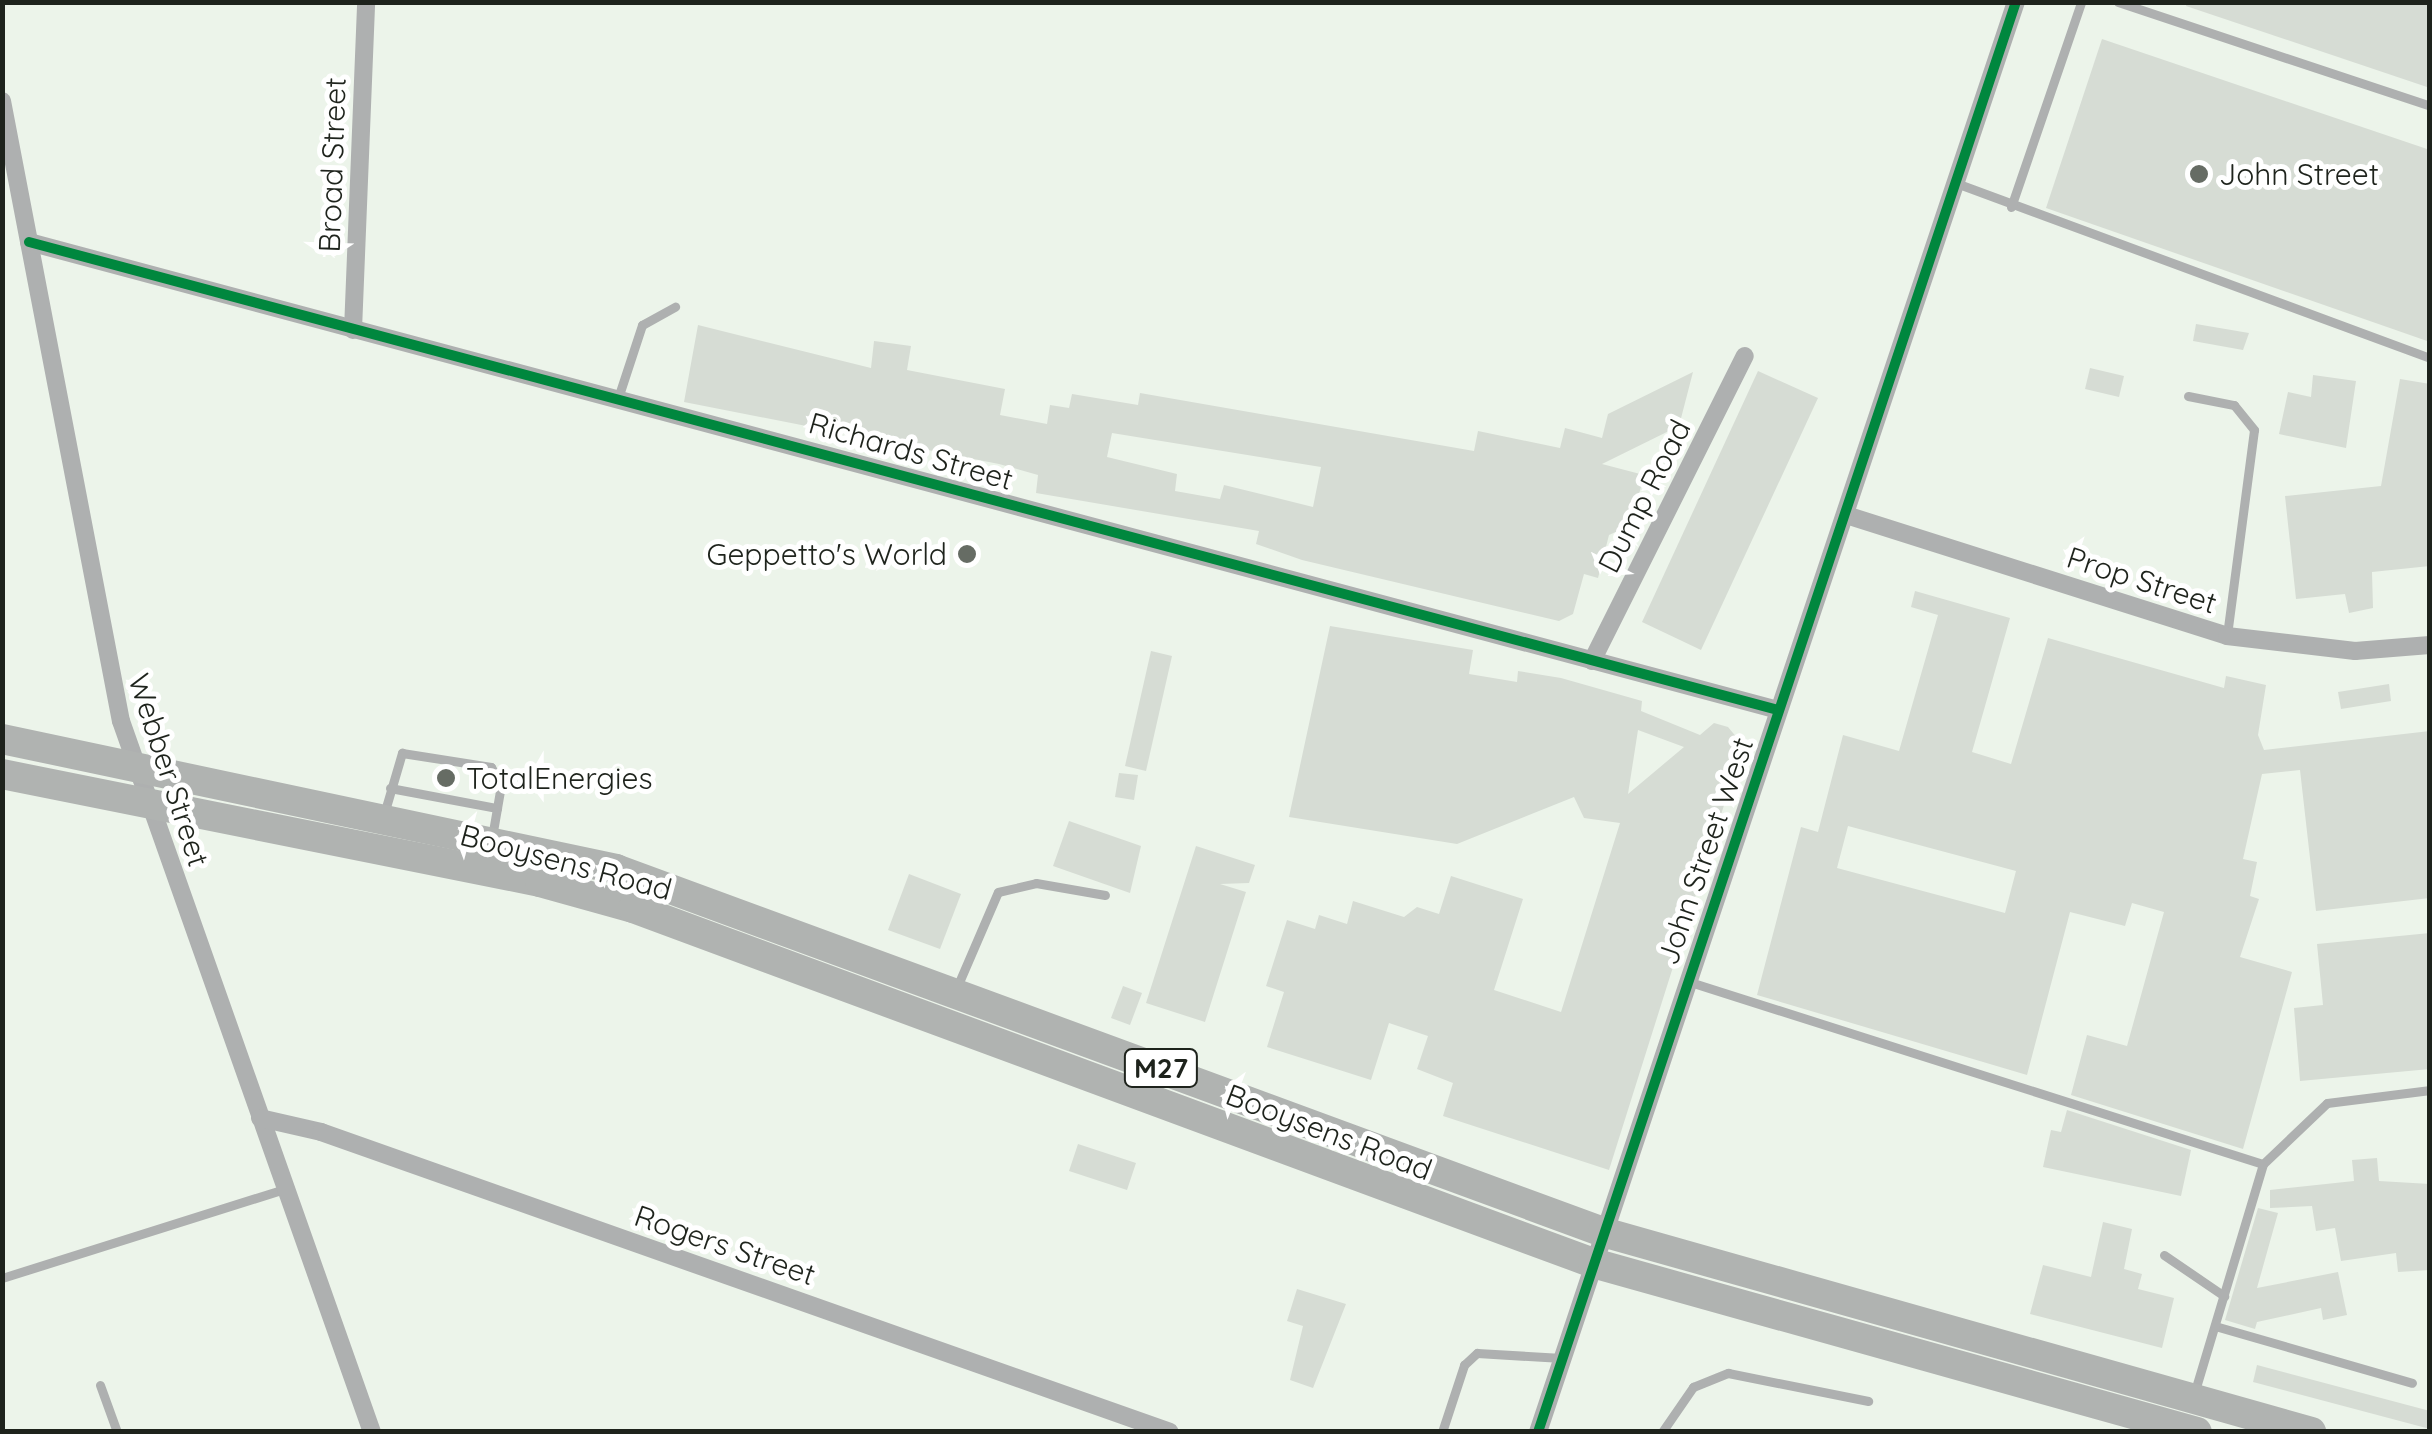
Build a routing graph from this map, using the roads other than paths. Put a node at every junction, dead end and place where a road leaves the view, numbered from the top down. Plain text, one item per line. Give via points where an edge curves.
1 (366, 2) edge
2 (2016, 2) edge
3 (2080, 2) edge
4 (2118, 2) edge
5 (2, 100) edge
6 (2430, 106) edge
7 (1956, 183) junction
8 (2012, 207) junction
9 (29, 242) junction
10 (675, 307) dead end
11 (353, 330) junction
12 (1745, 356) dead end
13 (2430, 358) edge
14 (619, 395) junction
15 (2188, 396) dead end
16 (1846, 515) junction
17 (2227, 636) junction
18 (2430, 645) edge
19 (1592, 662) junction
20 (1778, 710) junction
21 (2, 739) edge
22 (135, 766) junction
23 (2, 774) edge
24 (387, 803) junction
25 (148, 805) junction
26 (497, 808) junction
27 (492, 840) junction
28 (1105, 895) dead end
29 (1687, 981) junction
30 (956, 989) junction
31 (2430, 1090) edge
32 (260, 1118) junction
33 (2263, 1164) junction
34 (285, 1189) junction
35 (1603, 1232) junction
36 (2164, 1255) dead end
37 (1593, 1263) junction
38 (2, 1278) edge
39 (2224, 1296) junction
40 (2214, 1326) junction
41 (1562, 1358) junction
42 (2412, 1383) dead end
43 (100, 1384) dead end
44 (2193, 1398) junction
45 (1868, 1401) dead end
46 (2188, 1430) edge
47 (117, 1432) edge
48 (372, 1432) edge
49 (1170, 1432) edge
50 (1442, 1432) edge
51 (1538, 1432) edge
52 (1662, 1432) edge
53 (2311, 1432) edge

1 - 11 street, Broad Street
2 - 7 street, John Street West
3 - 8 lane
4 - 6 lane
5 - 9 street, Webber Street
7 - 8 lane
7 - 16 street, John Street West
8 - 13 lane
9 - 11 street, Richards Street
9 - 22 street, Webber Street via 102,642
10 - 14 lane via 642,325
11 - 14 street, Richards Street
12 - 19 street, Dump Road
14 - 19 street, Richards Street
15 - 17 lane via 2234,405 2254,430
16 - 17 street, Prop Street
16 - 20 street, John Street West
17 - 18 street, Prop Street via 2354,651
19 - 20 street, Richards Street
20 - 29 street, John Street West
21 - 22 main road, Booysens Road / M27
22 - 24 main road, Booysens Road / M27
22 - 25 street, Webber Street
23 - 25 main road, Booysens Road / M27
24 - 26 lane
24 - 26 lane via 396,758 412,751 490,767 501,785
24 - 27 main road, Booysens Road / M27
25 - 32 street, Webber Street
25 - 37 main road, Booysens Road / M27 via 633,908
26 - 27 lane
27 - 30 main road, Booysens Road / M27 via 616,869
28 - 30 lane via 1036,883 998,892
29 - 33 lane
29 - 35 street, John Street West
30 - 35 main road, Booysens Road / M27
31 - 33 lane via 2327,1103
32 - 34 street, Webber Street
32 - 49 street, Rogers Street via 320,1132
33 - 39 lane
34 - 38 lane
34 - 48 street, Webber Street
35 - 37 street, John Street West
35 - 44 main road, Booysens Road / M27
36 - 39 lane
37 - 41 street, John Street West
37 - 46 main road, Booysens Road / M27
39 - 40 lane
40 - 42 lane
40 - 44 lane
41 - 50 lane via 1477,1353 1464,1365
41 - 51 street, John Street West
43 - 47 lane
44 - 53 main road, Booysens Road / M27
45 - 52 lane via 1728,1373 1693,1387

